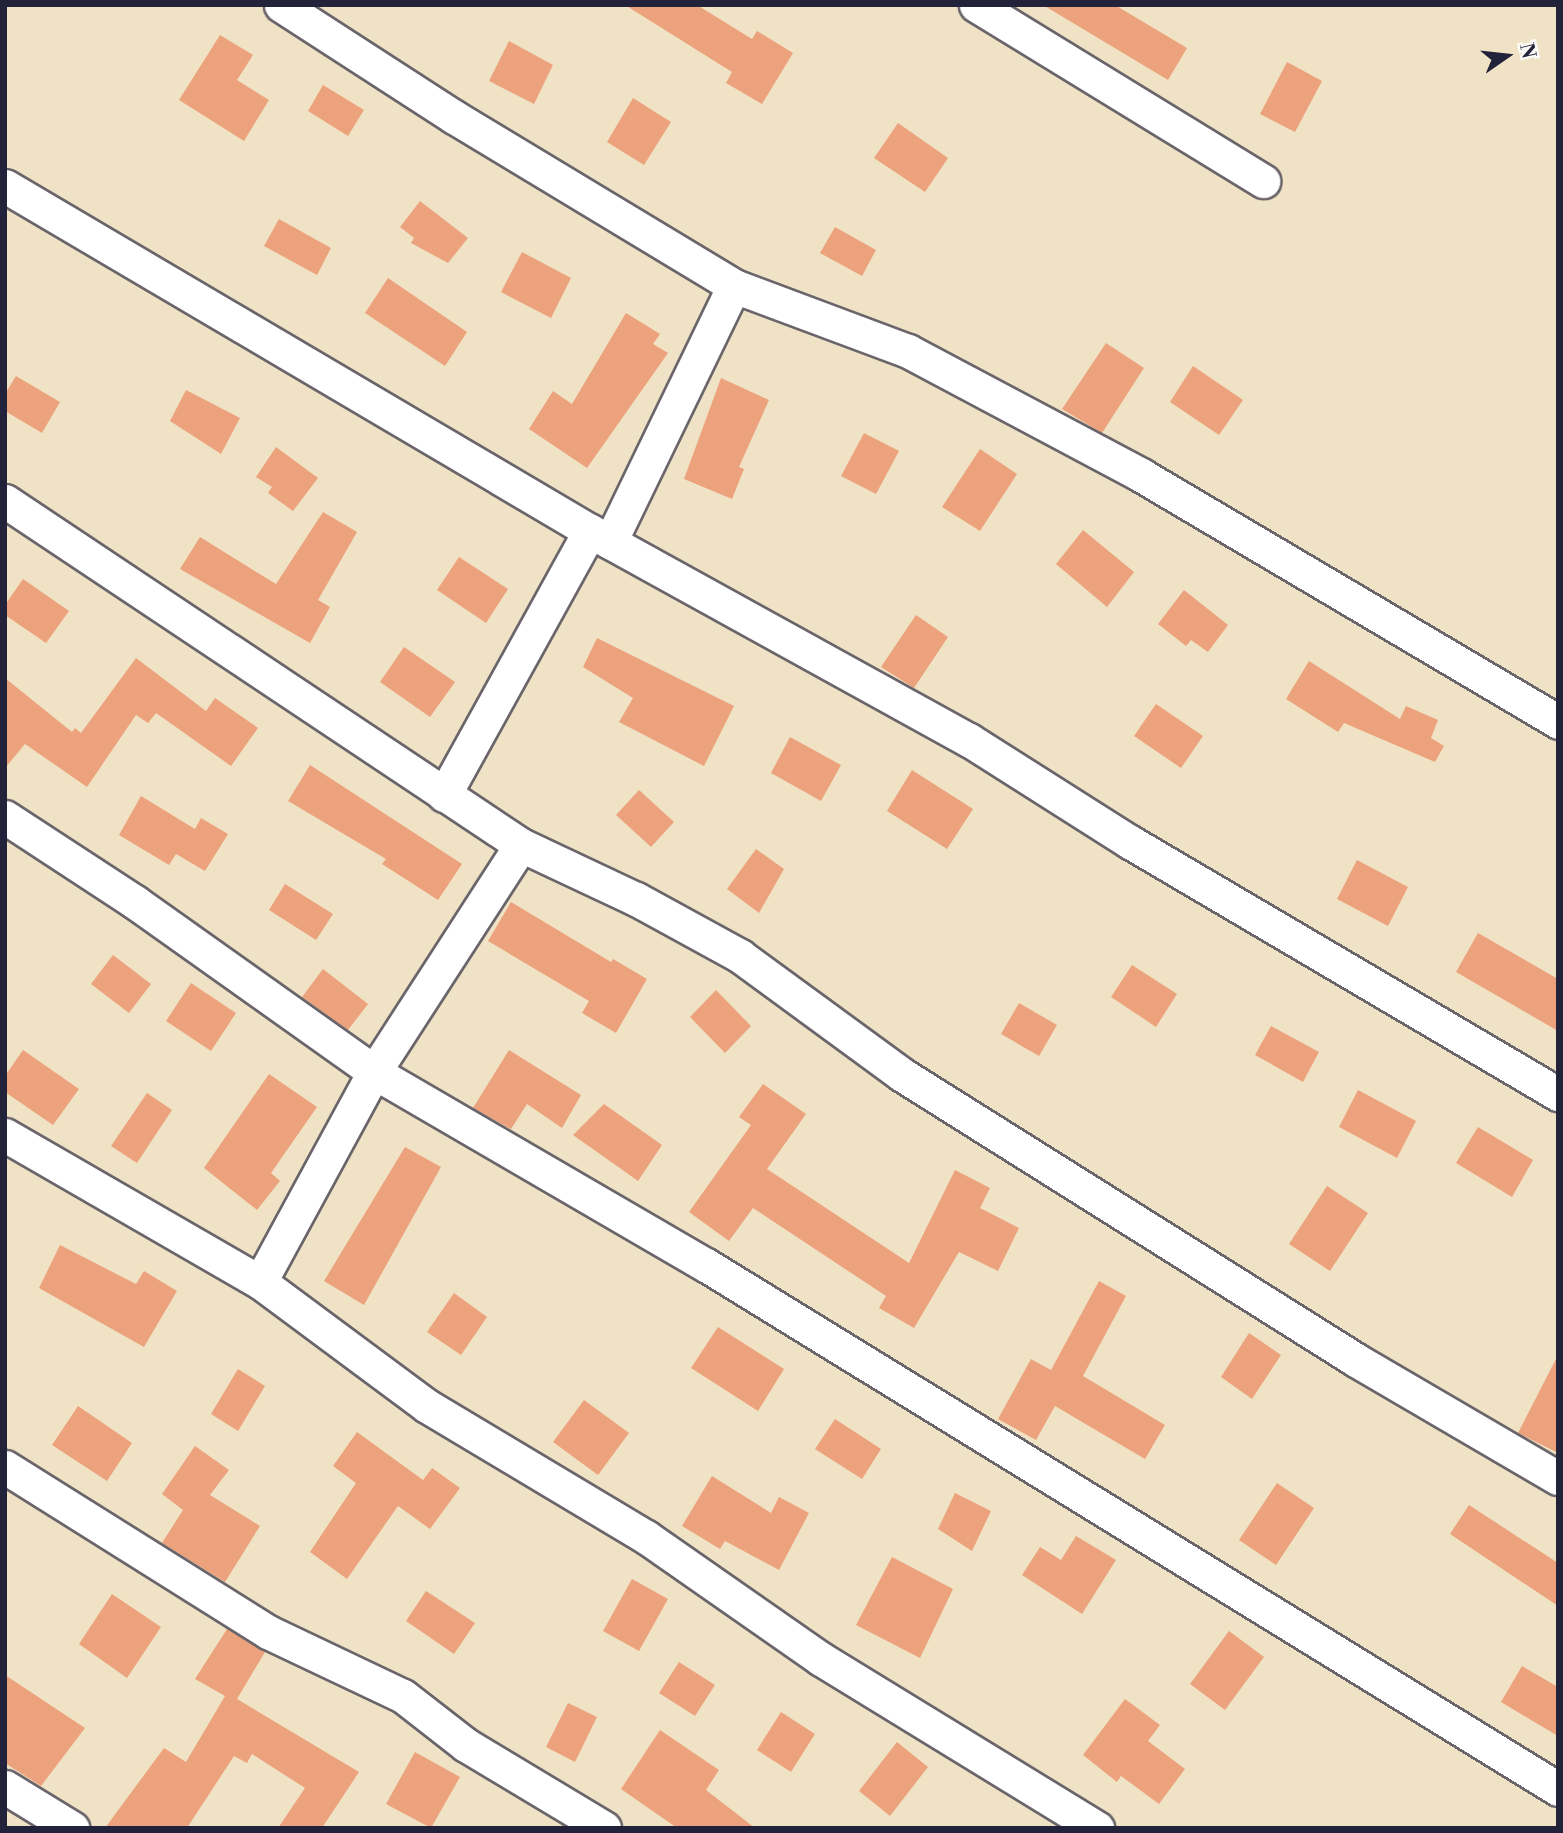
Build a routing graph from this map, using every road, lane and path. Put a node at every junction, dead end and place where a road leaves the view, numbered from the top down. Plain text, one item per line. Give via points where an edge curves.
1 (281, 5) edge
2 (976, 5) edge
3 (1262, 181) dead end
4 (5, 186) edge
5 (734, 286) junction
6 (5, 501) edge
7 (600, 537) junction
8 (1558, 722) edge
9 (444, 795) junction
10 (5, 817) edge
11 (521, 845) junction
12 (374, 1072) junction
13 (1558, 1094) edge
14 (5, 1135) edge
15 (260, 1282) junction
16 (5, 1467) edge
17 (1558, 1478) edge
18 (5, 1787) edge
19 (1558, 1788) edge
20 (72, 1828) edge
21 (604, 1828) edge
22 (1097, 1828) edge

1 - 5 street via 454,117
2 - 3 street
4 - 7 street
5 - 7 street
5 - 8 street via 908,351 1141,475
6 - 9 street
7 - 9 street
7 - 13 street via 969,740 1130,842
9 - 11 street
10 - 12 street via 135,902
11 - 12 street
11 - 17 street via 636,899 740,956 901,1074 1356,1360
12 - 15 street
12 - 19 street via 706,1265
14 - 15 street
15 - 22 street via 427,1406 646,1536 821,1659
16 - 21 street via 268,1632 403,1696 466,1745
18 - 20 street

